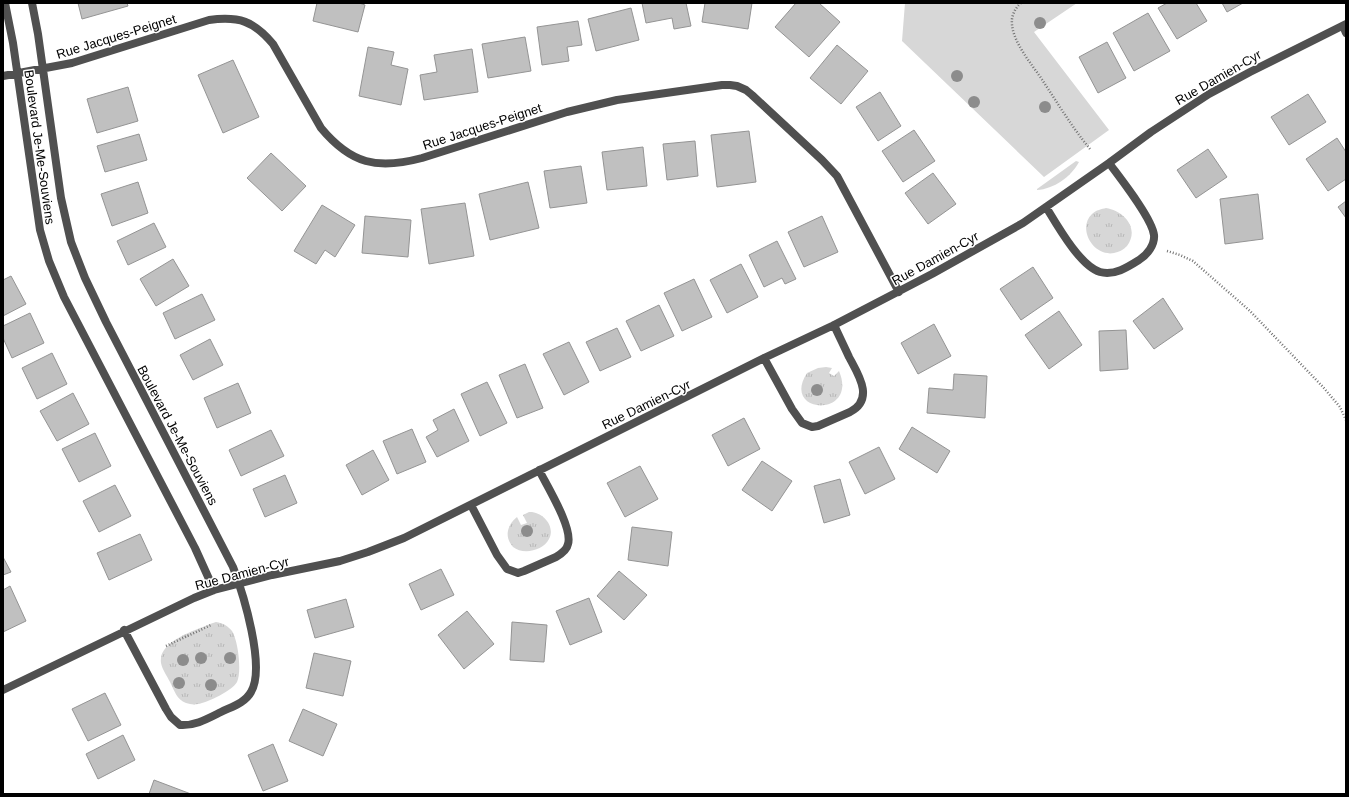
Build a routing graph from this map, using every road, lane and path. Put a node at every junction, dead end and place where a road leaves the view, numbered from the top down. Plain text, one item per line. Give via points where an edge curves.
1 (5, 3) edge
2 (32, 3) edge
3 (1021, 3) edge
4 (1345, 28) edge
5 (43, 69) junction
6 (17, 73) junction
7 (3, 76) edge
8 (1090, 149) dead end
9 (1109, 163) junction
10 (1046, 207) junction
11 (1151, 247) junction
12 (899, 292) junction
13 (834, 326) junction
14 (764, 358) junction
15 (1346, 420) edge
16 (539, 470) junction
17 (471, 505) junction
18 (239, 584) junction
19 (214, 590) junction
20 (211, 625) dead end
21 (124, 630) junction
22 (166, 646) dead end
23 (3, 690) edge

1 - 6 street, Boulevard Je-Me-Souviens
2 - 5 street, Boulevard Je-Me-Souviens
3 - 8 path via 1012,19 1020,48
4 - 9 street, Rue Damien-Cyr via 1209,94
5 - 6 street, Rue Jacques-Peignet
5 - 12 street, Rue Jacques-Peignet via 89,58 209,20 238,20 264,33 318,123 330,138 355,158 385,164 398,164 422,158 598,104 730,84 746,90 758,100 837,176
5 - 18 street, Boulevard Je-Me-Souviens via 64,214 77,259 106,322 226,551
6 - 7 street, Rue Jacques-Peignet
6 - 19 street, Boulevard Je-Me-Souviens via 37,215 49,261 64,297 195,548
9 - 10 street, Rue Damien-Cyr
9 - 11 street via 1153,230 1154,241
10 - 11 street via 1079,256 1086,264 1100,272 1124,269 1142,259
10 - 12 street, Rue Damien-Cyr via 1006,233
11 - 15 path via 1192,261 1250,311 1323,387 1340,407
12 - 13 street, Rue Damien-Cyr
13 - 14 street, Rue Damien-Cyr
13 - 14 street via 863,388 862,400 850,412 818,426 812,427 802,423
14 - 16 street, Rue Damien-Cyr
16 - 17 street, Rue Damien-Cyr
16 - 17 street via 569,534 568,546 561,555 518,573 508,569 497,555
17 - 18 street, Rue Damien-Cyr via 404,538 368,552 324,565
18 - 19 street, Rue Damien-Cyr
18 - 21 street, Boulevard Je-Me-Souviens via 255,656 257,673 254,686 246,699 202,721 180,725 171,717
19 - 21 street, Rue Damien-Cyr
20 - 22 path
21 - 23 street, Rue Damien-Cyr

